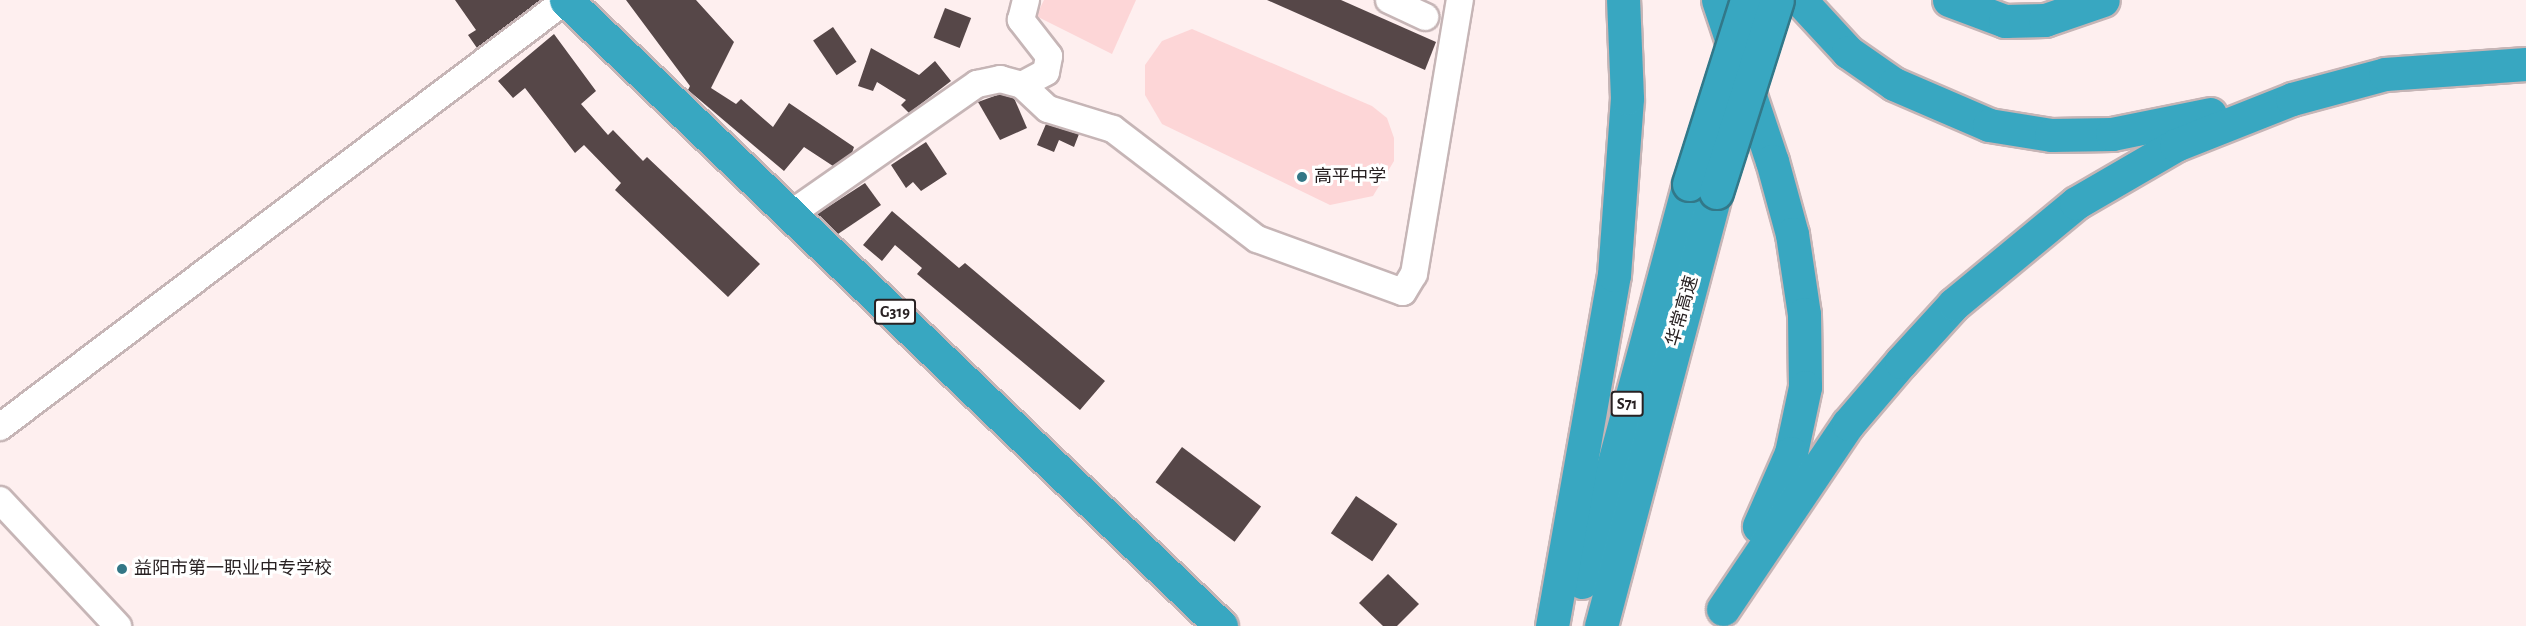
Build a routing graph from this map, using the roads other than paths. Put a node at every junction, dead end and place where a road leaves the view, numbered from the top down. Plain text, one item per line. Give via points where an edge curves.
1 (566, 0) edge
2 (1026, 0) edge
3 (1389, 0) edge
4 (1460, 0) edge
5 (1623, 0) edge
6 (1718, 0) edge
7 (1747, 0) edge
8 (1777, 0) edge
9 (1800, 0) edge
10 (1949, 0) edge
11 (2103, 0) edge
12 (1425, 17) dead end
13 (2526, 64) edge
14 (2385, 74) junction
15 (1022, 85) junction
16 (1703, 188) junction
17 (792, 213) junction
18 (1, 425) edge
19 (0, 500) edge
20 (1718, 617) edge
21 (118, 626) edge
22 (1221, 626) edge
23 (1552, 626) edge
24 (1572, 626) edge
25 (1601, 626) edge

1 - 17 highway, G319
1 - 18 street
2 - 15 street via 1022,20 1051,63
3 - 12 street
4 - 15 street via 1414,274 1402,292 1246,233 1113,129 1048,109
5 - 23 highway via 1627,98 1614,275
6 - 20 highway via 1775,172 1804,314 1805,387 1791,453
7 - 16 highway, 华常高速 / S71, bridge
8 - 16 highway, 华常高速 / S71, bridge
9 - 14 highway via 1848,52 1894,84 1989,125 2050,135 2112,134 2169,124
10 - 11 highway via 2005,21 2045,20
13 - 14 highway
14 - 20 highway via 2292,99 2176,145 2124,172 2017,248 1954,304 1848,424
15 - 17 street via 1000,79 977,84
16 - 24 highway, 华常高速 / S71
16 - 25 highway, 华常高速 / S71
17 - 22 highway, G319
19 - 21 street

